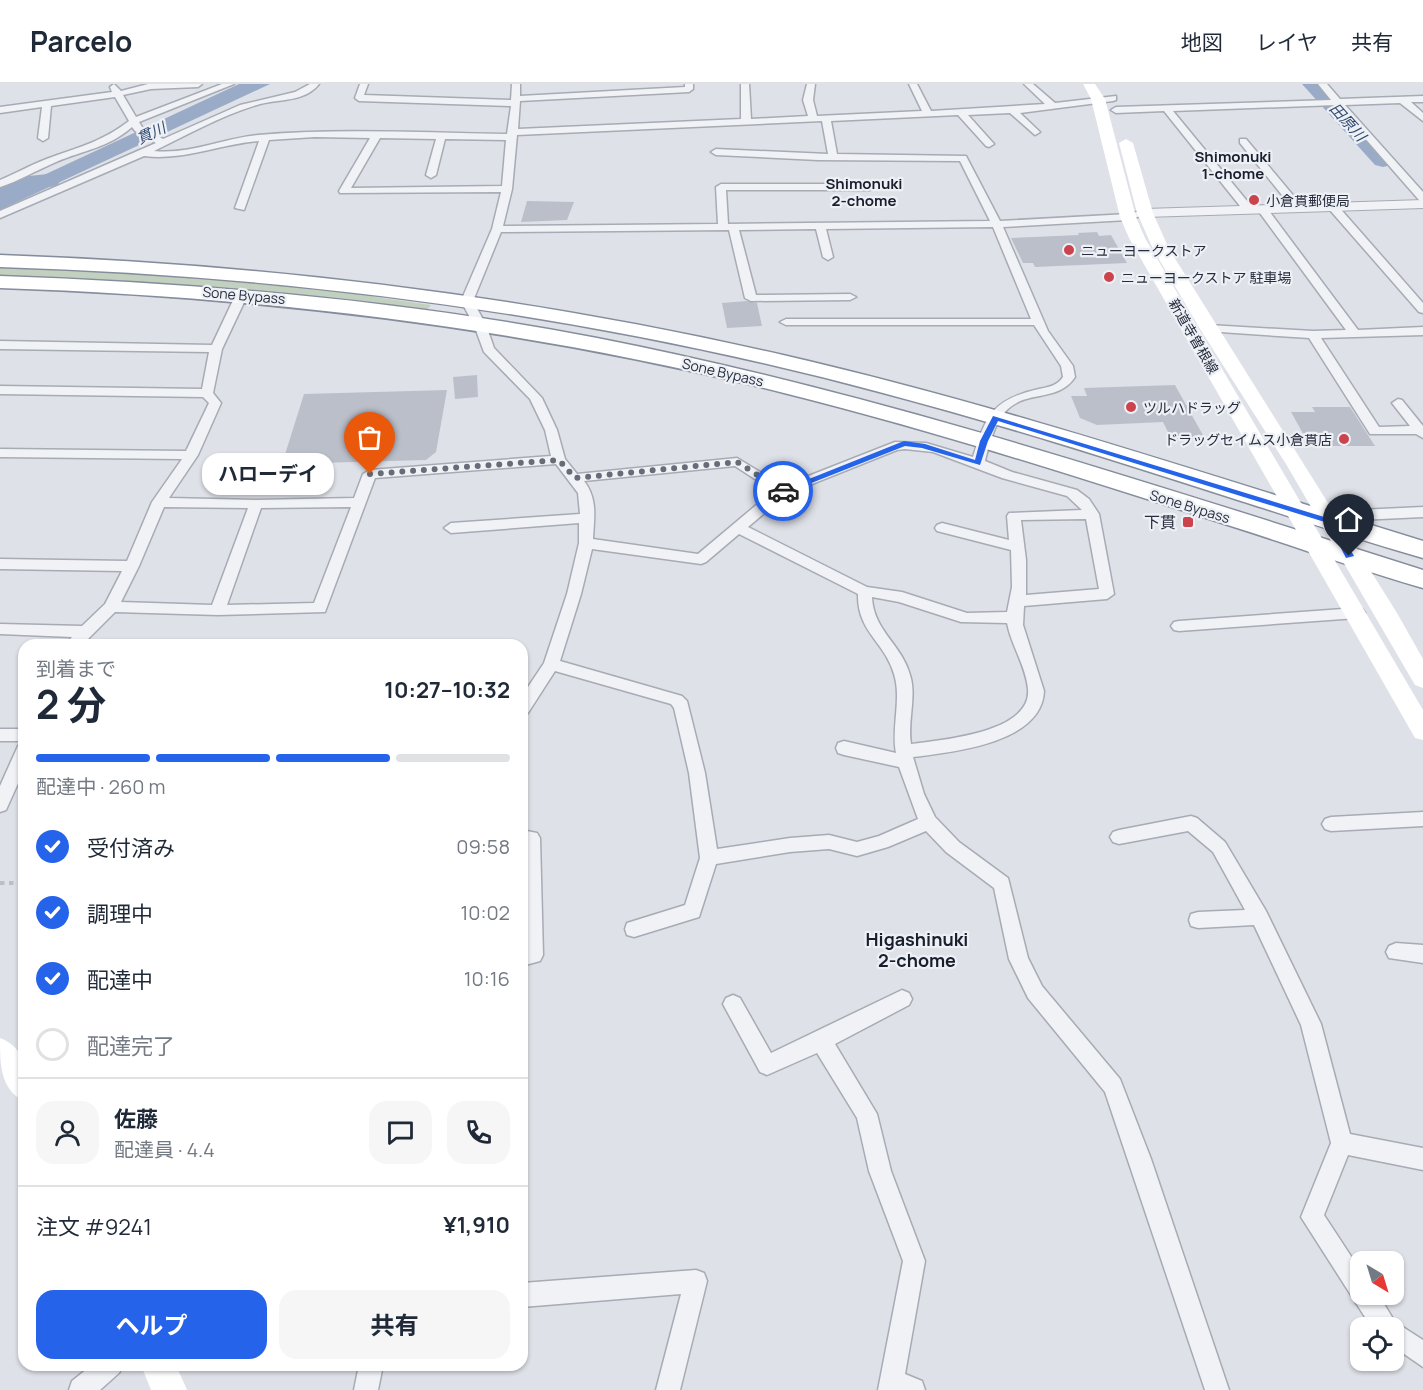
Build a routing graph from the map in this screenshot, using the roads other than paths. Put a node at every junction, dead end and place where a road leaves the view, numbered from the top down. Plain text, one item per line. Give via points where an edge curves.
1 (112, 84) edge
2 (198, 84) edge
3 (205, 84) edge
4 (315, 84) edge
5 (364, 84) edge
6 (516, 84) edge
7 (585, 84) edge
8 (689, 84) edge
9 (745, 84) edge
10 (811, 84) edge
11 (913, 84) edge
12 (1028, 84) edge
13 (1322, 84) edge
14 (229, 85) edge
15 (636, 89) edge
16 (118, 94) junction
17 (584, 96) junction
18 (1423, 99) edge
19 (1403, 100) junction
20 (515, 101) junction
21 (1337, 103) junction
22 (47, 104) junction
23 (1109, 104) edge
24 (1052, 105) junction
25 (1167, 109) junction
26 (0, 110) edge
27 (1013, 111) junction
28 (961, 113) junction
29 (928, 115) junction
30 (1423, 118) edge
31 (826, 119) junction
32 (813, 120) junction
33 (746, 122) junction
34 (136, 125) junction
35 (1035, 132) dead end
36 (513, 135) junction
37 (376, 136) junction
38 (265, 137) junction
39 (441, 137) junction
40 (43, 138) dead end
41 (1244, 141) dead end
42 (161, 142) junction
43 (989, 144) dead end
44 (716, 152) dead end
45 (143, 153) junction
46 (833, 157) junction
47 (60, 160) junction
48 (87, 162) dead end
49 (99, 163) dead end
50 (112, 164) junction
51 (431, 175) dead end
52 (0, 184) edge
53 (870, 187) dead end
54 (507, 189) junction
55 (1423, 198) edge
56 (1423, 204) edge
57 (1333, 207) junction
58 (240, 208) dead end
59 (1298, 208) junction
60 (1248, 209) junction
61 (1262, 209) junction
62 (0, 215) edge
63 (1136, 215) junction
64 (820, 224) junction
65 (997, 224) junction
66 (728, 227) junction
67 (497, 229) junction
68 (828, 257) dead end
69 (0, 261) edge
70 (0, 282) edge
71 (242, 294) junction
72 (850, 297) dead end
73 (467, 301) junction
74 (1423, 310) edge
75 (786, 322) dead end
76 (1038, 322) junction
77 (480, 325) junction
78 (1209, 329) junction
79 (1423, 330) edge
80 (1355, 333) junction
81 (1313, 336) junction
82 (0, 345) edge
83 (216, 349) junction
84 (0, 390) edge
85 (207, 393) junction
86 (1398, 403) dead end
87 (995, 418) junction
88 (1422, 431) edge
89 (984, 441) junction
90 (0, 453) edge
91 (191, 455) junction
92 (559, 460) junction
93 (978, 463) junction
94 (575, 478) junction
95 (782, 491) junction
96 (159, 502) junction
97 (360, 502) junction
98 (256, 504) junction
99 (1296, 510) junction
100 (1423, 512) edge
101 (1092, 514) junction
102 (588, 518) junction
103 (1331, 522) junction
104 (451, 528) dead end
105 (738, 528) junction
106 (942, 528) dead end
107 (586, 543) junction
108 (1315, 545) junction
109 (1017, 547) junction
110 (1423, 550) edge
111 (1349, 556) junction
112 (0, 564) edge
113 (132, 566) junction
114 (1423, 579) edge
115 (865, 592) junction
116 (1017, 601) junction
117 (111, 607) junction
118 (218, 610) junction
119 (1357, 613) junction
120 (1013, 616) junction
121 (1179, 626) dead end
122 (0, 629) edge
123 (86, 632) junction
124 (79, 639) edge
125 (551, 664) junction
126 (1423, 679) edge
127 (528, 700) edge
128 (1423, 731) edge
129 (0, 735) edge
130 (18, 735) edge
131 (844, 748) dead end
132 (905, 757) junction
133 (18, 764) edge
134 (0, 805) edge
135 (1423, 819) edge
136 (929, 822) junction
137 (1331, 824) dead end
138 (1119, 837) dead end
139 (528, 838) edge
140 (709, 858) junction
141 (1259, 917) junction
142 (1198, 920) dead end
143 (634, 929) dead end
144 (1396, 951) dead end
145 (1423, 954) edge
146 (528, 956) edge
147 (903, 999) dead end
148 (733, 1004) dead end
149 (821, 1041) junction
150 (0, 1052) edge
151 (18, 1078) edge
152 (1342, 1143) junction
153 (1423, 1159) edge
154 (1350, 1275) edge
155 (528, 1295) edge
156 (1404, 1341) edge
157 (1423, 1355) edge
158 (104, 1371) edge
159 (161, 1371) edge
160 (370, 1371) edge
161 (898, 1387) edge
162 (81, 1390) edge
163 (169, 1390) edge
164 (366, 1390) edge
165 (669, 1390) edge
166 (1217, 1390) edge

1 - 16 street
2 - 16 street via 151,86
3 - 14 street
4 - 42 street via 312,89 241,108
5 - 20 street via 359,98
6 - 20 street
7 - 17 street
8 - 15 street via 689,89
9 - 33 street
10 - 32 street via 808,100
11 - 29 street
12 - 24 street
13 - 21 street
14 - 34 street
15 - 17 street
16 - 22 street
16 - 34 street
17 - 20 street
18 - 19 street
19 - 21 street
19 - 30 street
20 - 36 street
21 - 25 street
21 - 55 street
22 - 26 street
22 - 40 street
23 - 24 street
23 - 25 street
23 - 63 main road, 新道寺曽根線
23 - 63 main road, 新道寺曽根線
24 - 27 street
25 - 60 street
27 - 28 street
27 - 35 street
28 - 29 street
28 - 43 street
29 - 31 street
31 - 32 street
31 - 46 street
32 - 33 street
33 - 36 street
34 - 42 street
34 - 47 street
36 - 39 street
36 - 54 street
37 - 38 street
37 - 39 street
37 - 54 street via 344,191
38 - 45 street via 188,152
38 - 58 street
39 - 51 street
41 - 59 street
42 - 45 street
44 - 46 street
45 - 50 street
46 - 65 street via 963,158
47 - 48 street
47 - 52 street
49 - 50 street
50 - 62 street
53 - 66 street via 721,187
54 - 67 street
56 - 57 street
57 - 59 street
57 - 74 street
59 - 61 street
60 - 61 street
60 - 63 street
61 - 80 street
63 - 65 street
63 - 78 main road, 新道寺曽根線
63 - 99 main road, 新道寺曽根線 via 1137,238
64 - 65 street
64 - 66 street
64 - 68 street
65 - 76 street
66 - 67 street
66 - 72 street via 751,298
67 - 73 street
69 - 73 highway, Sone Bypass via 240,273
70 - 71 highway, Sone Bypass
71 - 77 highway, Sone Bypass
71 - 83 street
73 - 77 street
73 - 87 highway, Sone Bypass via 689,340 800,365
75 - 76 street
76 - 87 street via 1067,366 1069,376 1058,388 1008,401
77 - 89 highway, Sone Bypass via 605,347 777,385
77 - 92 street via 488,349 536,398
78 - 81 street
78 - 103 main road, 新道寺曽根線
79 - 80 street
80 - 81 street
81 - 88 street via 1375,431
82 - 83 street
83 - 85 street
84 - 85 street
85 - 91 street via 214,404
86 - 88 street
87 - 89 street
87 - 99 highway, Sone Bypass
89 - 93 street
89 - 108 highway, Sone Bypass
90 - 91 street
91 - 96 street
92 - 94 street
92 - 97 street via 370,474
93 - 95 street via 904,443
93 - 101 street via 1072,493
94 - 95 street via 737,462
94 - 102 street via 585,492
95 - 105 street
96 - 98 street
96 - 113 street
97 - 98 street
97 - 118 street via 320,609
98 - 118 street
99 - 103 highway, Sone Bypass
99 - 108 main road, 新道寺曽根線
100 - 103 street via 1359,515
101 - 109 street via 1014,516
101 - 116 street via 1107,594
102 - 104 street
102 - 107 street
103 - 110 highway, Sone Bypass
103 - 111 main road, 新道寺曽根線
105 - 107 street via 701,559
105 - 115 street
106 - 109 street
107 - 125 street
108 - 111 highway, Sone Bypass
108 - 119 main road, 新道寺曽根線
109 - 116 street
111 - 114 highway, Sone Bypass
111 - 126 main road, 新道寺曽根線
112 - 113 street
113 - 117 street
115 - 120 street via 905,598 963,618
115 - 132 street via 868,620 905,682 901,739
116 - 120 street
117 - 118 street
117 - 123 street
119 - 121 street
119 - 128 main road, 新道寺曽根線
120 - 132 street via 1020,648 1033,676 1036,701 1027,717 1008,730
122 - 123 street
123 - 124 street
125 - 127 street
125 - 140 street via 676,700 681,705 697,773
129 - 130 street
131 - 132 street
132 - 136 street
133 - 134 street
135 - 137 street
136 - 140 street via 857,849 829,842
136 - 166 street via 971,862 1002,884 1019,959 1035,992 1113,1086
138 - 141 street via 1191,824 1219,847
139 - 146 street via 533,955
140 - 143 street via 692,911
141 - 142 street
141 - 152 street via 1311,1024
144 - 145 street
147 - 149 street
148 - 149 street via 767,1065
149 - 161 street via 867,1114 880,1171 914,1261
150 - 151 main road
152 - 153 street
152 - 154 street via 1312,1217
155 - 165 street via 696,1281
156 - 157 street
158 - 162 street
159 - 163 main road
160 - 164 street

